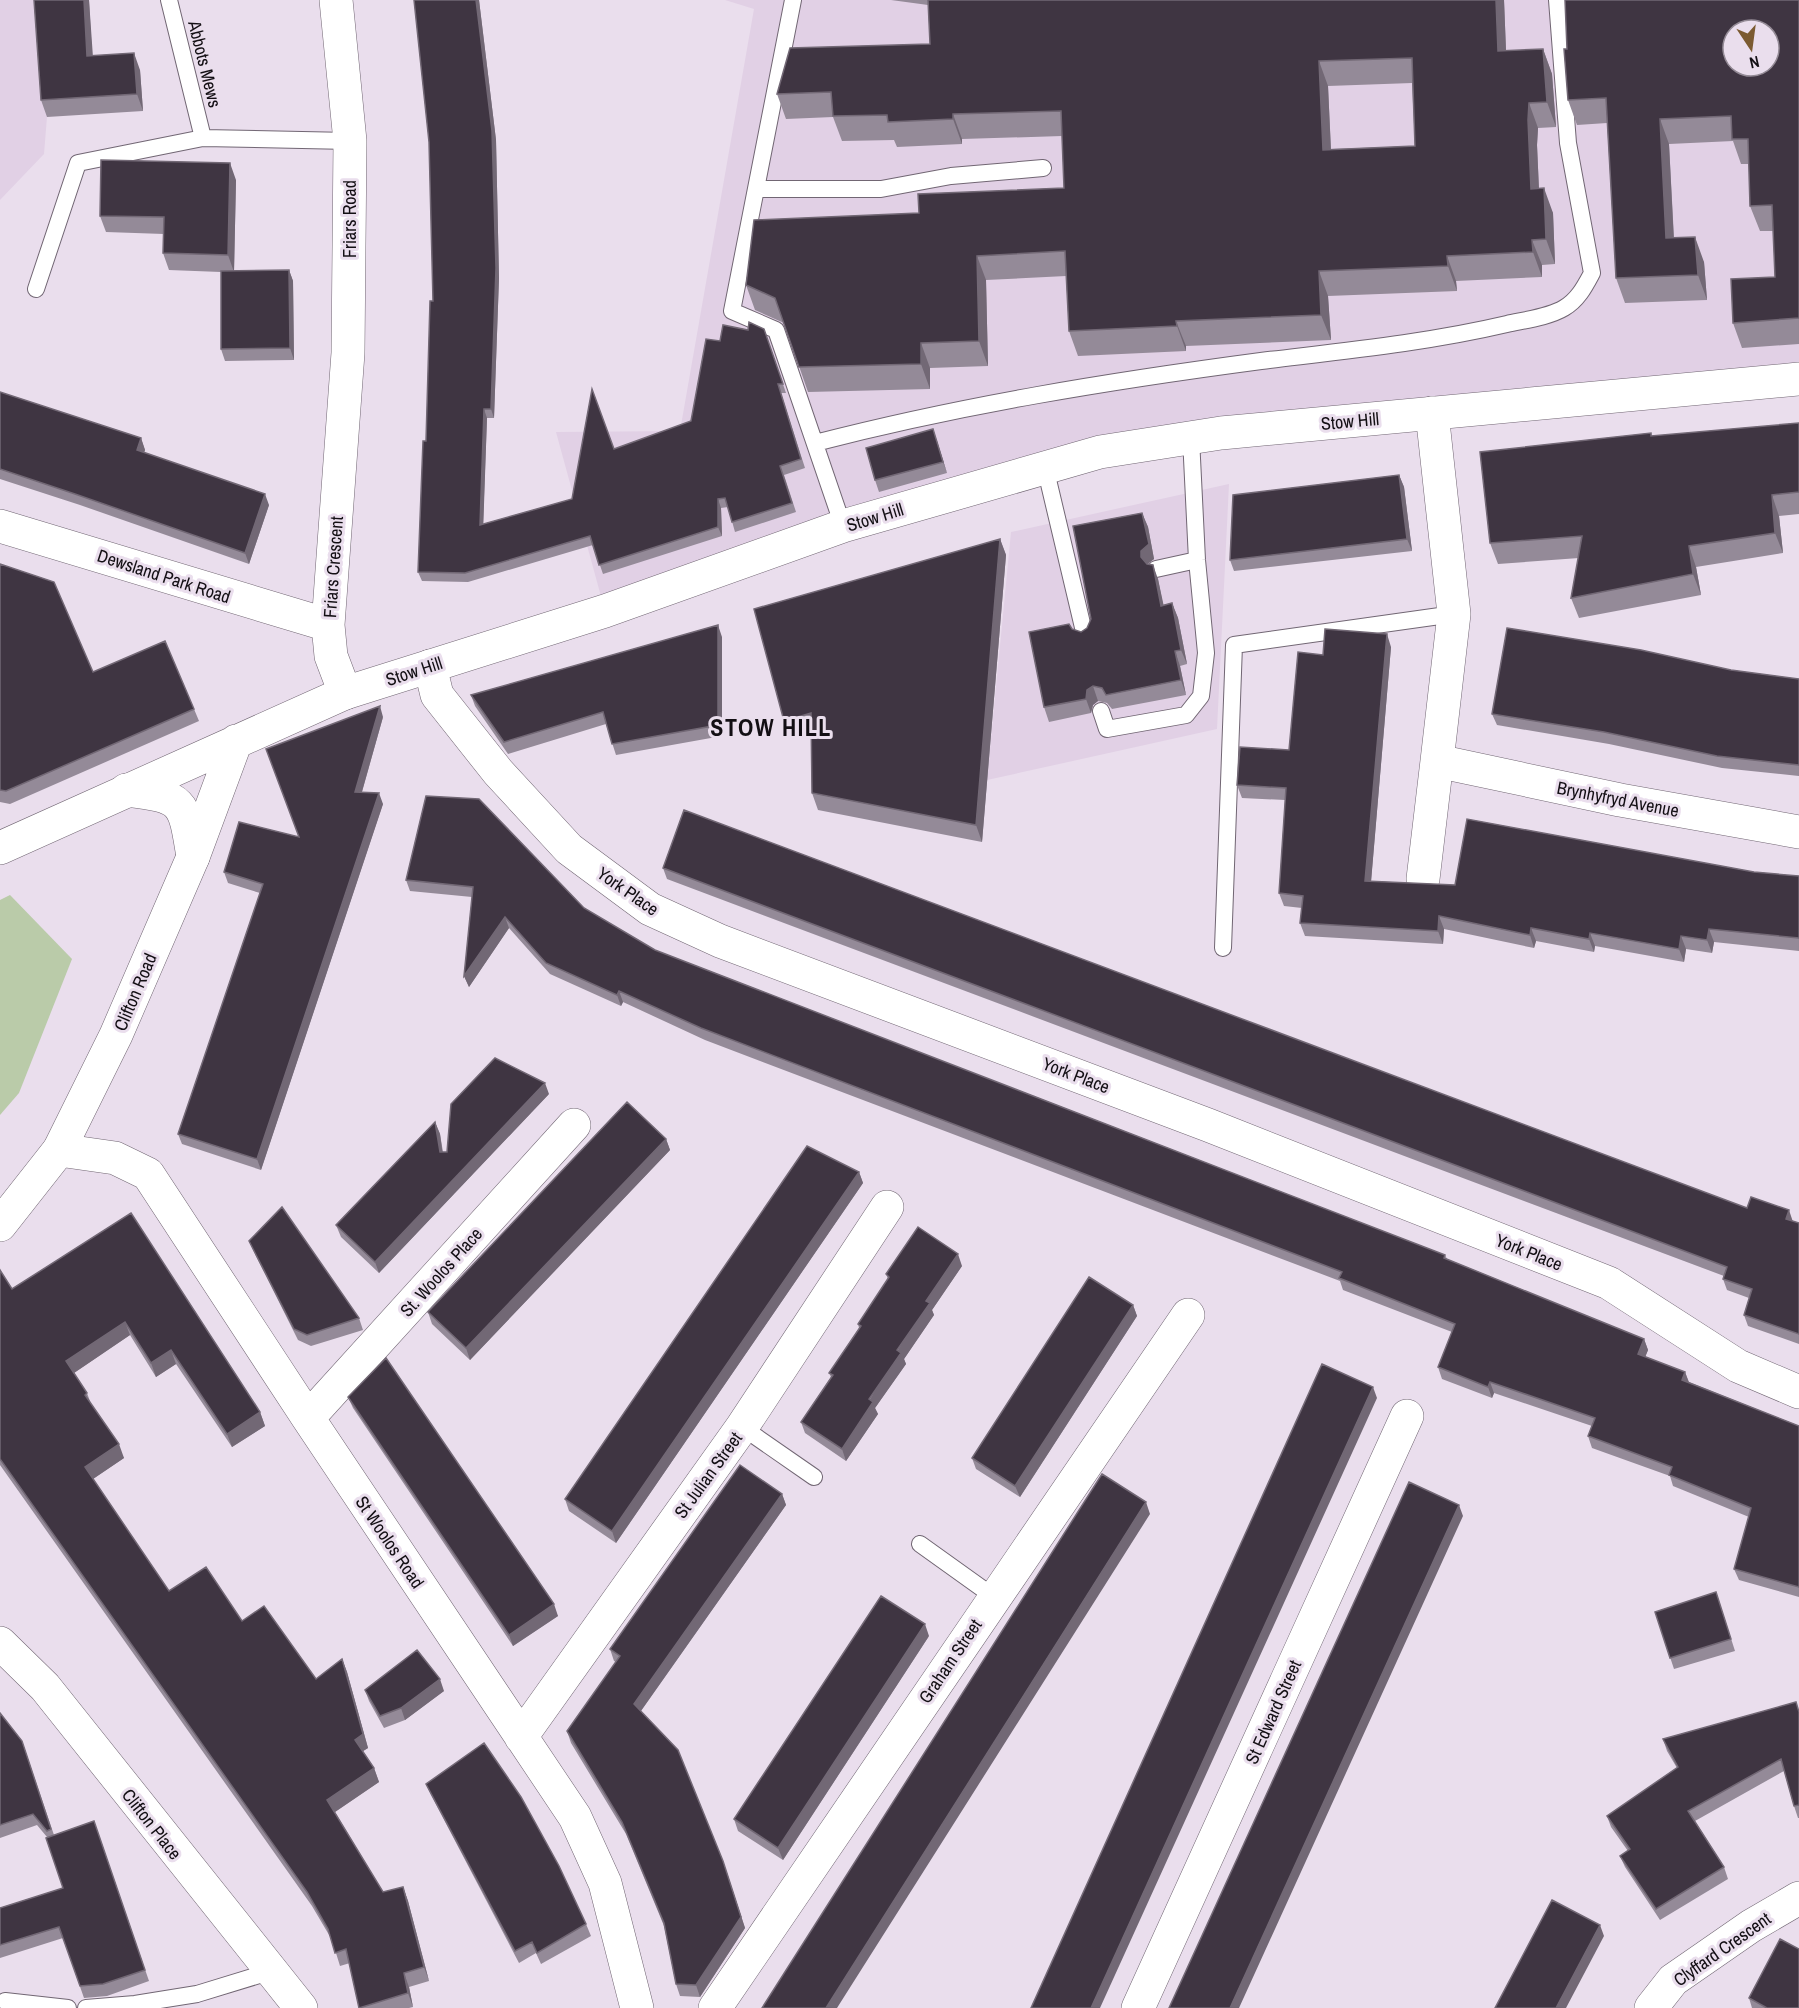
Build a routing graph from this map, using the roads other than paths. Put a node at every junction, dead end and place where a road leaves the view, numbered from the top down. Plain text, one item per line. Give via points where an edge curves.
1 (169, 0) edge
2 (336, 0) edge
3 (793, 0) edge
4 (1557, 0) edge
5 (203, 138) junction
6 (350, 141) junction
7 (1043, 168) dead end
8 (756, 189) junction
9 (36, 289) dead end
10 (1799, 379) edge
11 (1432, 413) junction
12 (1191, 438) junction
13 (342, 440) joint
14 (815, 443) junction
15 (1045, 467) junction
16 (0, 526) edge
17 (843, 526) junction
18 (1197, 560) junction
19 (1156, 569) edge
20 (1454, 614) junction
21 (328, 626) junction
22 (1085, 636) edge
23 (430, 666) junction
24 (345, 693) junction
25 (1101, 711) edge
26 (236, 741) junction
27 (1437, 762) junction
28 (126, 790) junction
29 (1799, 832) edge
30 (0, 848) edge
31 (193, 857) junction
32 (1423, 879) dead end
33 (1223, 948) dead end
34 (574, 1125) dead end
35 (59, 1150) junction
36 (887, 1207) dead end
37 (0, 1225) edge
38 (1188, 1316) dead end
39 (1799, 1392) edge
40 (1407, 1416) dead end
41 (308, 1418) junction
42 (742, 1427) junction
43 (814, 1477) dead end
44 (920, 1544) dead end
45 (994, 1597) junction
46 (0, 1643) edge
47 (521, 1737) junction
48 (1799, 1898) edge
49 (269, 1972) junction
50 (5, 2001) dead end
51 (68, 2008) edge
52 (86, 2008) edge
53 (301, 2008) edge
54 (638, 2008) edge
55 (715, 2008) edge
56 (1138, 2008) edge
57 (1651, 2008) edge

1 - 5 lane, Abbots Mews
2 - 6 street, Friars Road
3 - 8 lane
4 - 14 lane via 1568,143 1592,273 1580,295 1563,309 1410,342 1026,395
5 - 6 lane
5 - 9 lane via 78,163
6 - 13 street, Friars Road via 348,353
7 - 8 lane via 951,176 881,189
8 - 14 lane via 732,311 776,330
10 - 11 street, Stow Hill
11 - 12 street, Stow Hill
11 - 20 street
12 - 15 street, Stow Hill via 1100,452
12 - 18 lane
13 - 21 street, Friars Crescent
14 - 17 lane
15 - 17 street, Stow Hill
15 - 22 lane via 1080,587
16 - 21 street, Dewsland Park Road
17 - 23 street, Stow Hill via 605,611
18 - 19 lane
18 - 25 lane via 1206,653 1201,696 1186,715 1107,729
20 - 27 street
20 - 33 lane via 1234,645
21 - 24 street, Friars Crescent via 331,656
23 - 24 street, Stow Hill
23 - 39 street, York Place via 437,695 498,772 569,849 650,909 720,941 1208,1125 1609,1283 1738,1366
24 - 26 street, Stow Hill
26 - 28 street, Stow Hill
26 - 31 street, Clifton Road
27 - 29 street, Brynhyfryd Avenue
27 - 32 street
28 - 30 street, Stow Hill
28 - 31 street via 164,794 180,805 188,823
31 - 35 street, Clifton Road via 116,1035
34 - 41 street, St. Woolos Place
35 - 37 street, Clifton Road
35 - 41 street, St Woolos Road via 115,1158 148,1174
36 - 42 street, St Julian Street
38 - 45 street, Graham Street
40 - 56 street, St Edward Street
41 - 47 street, St Woolos Road
42 - 43 lane
42 - 47 street, St Julian Street
44 - 45 lane
45 - 55 street, Graham Street
46 - 49 street, Clifton Place via 45,1687
47 - 54 street, St Woolos Road via 575,1817 605,1883
48 - 57 street, Clyffard Crescent via 1673,1980
49 - 52 lane via 197,1994
49 - 53 street, Clifton Place
50 - 51 lane

